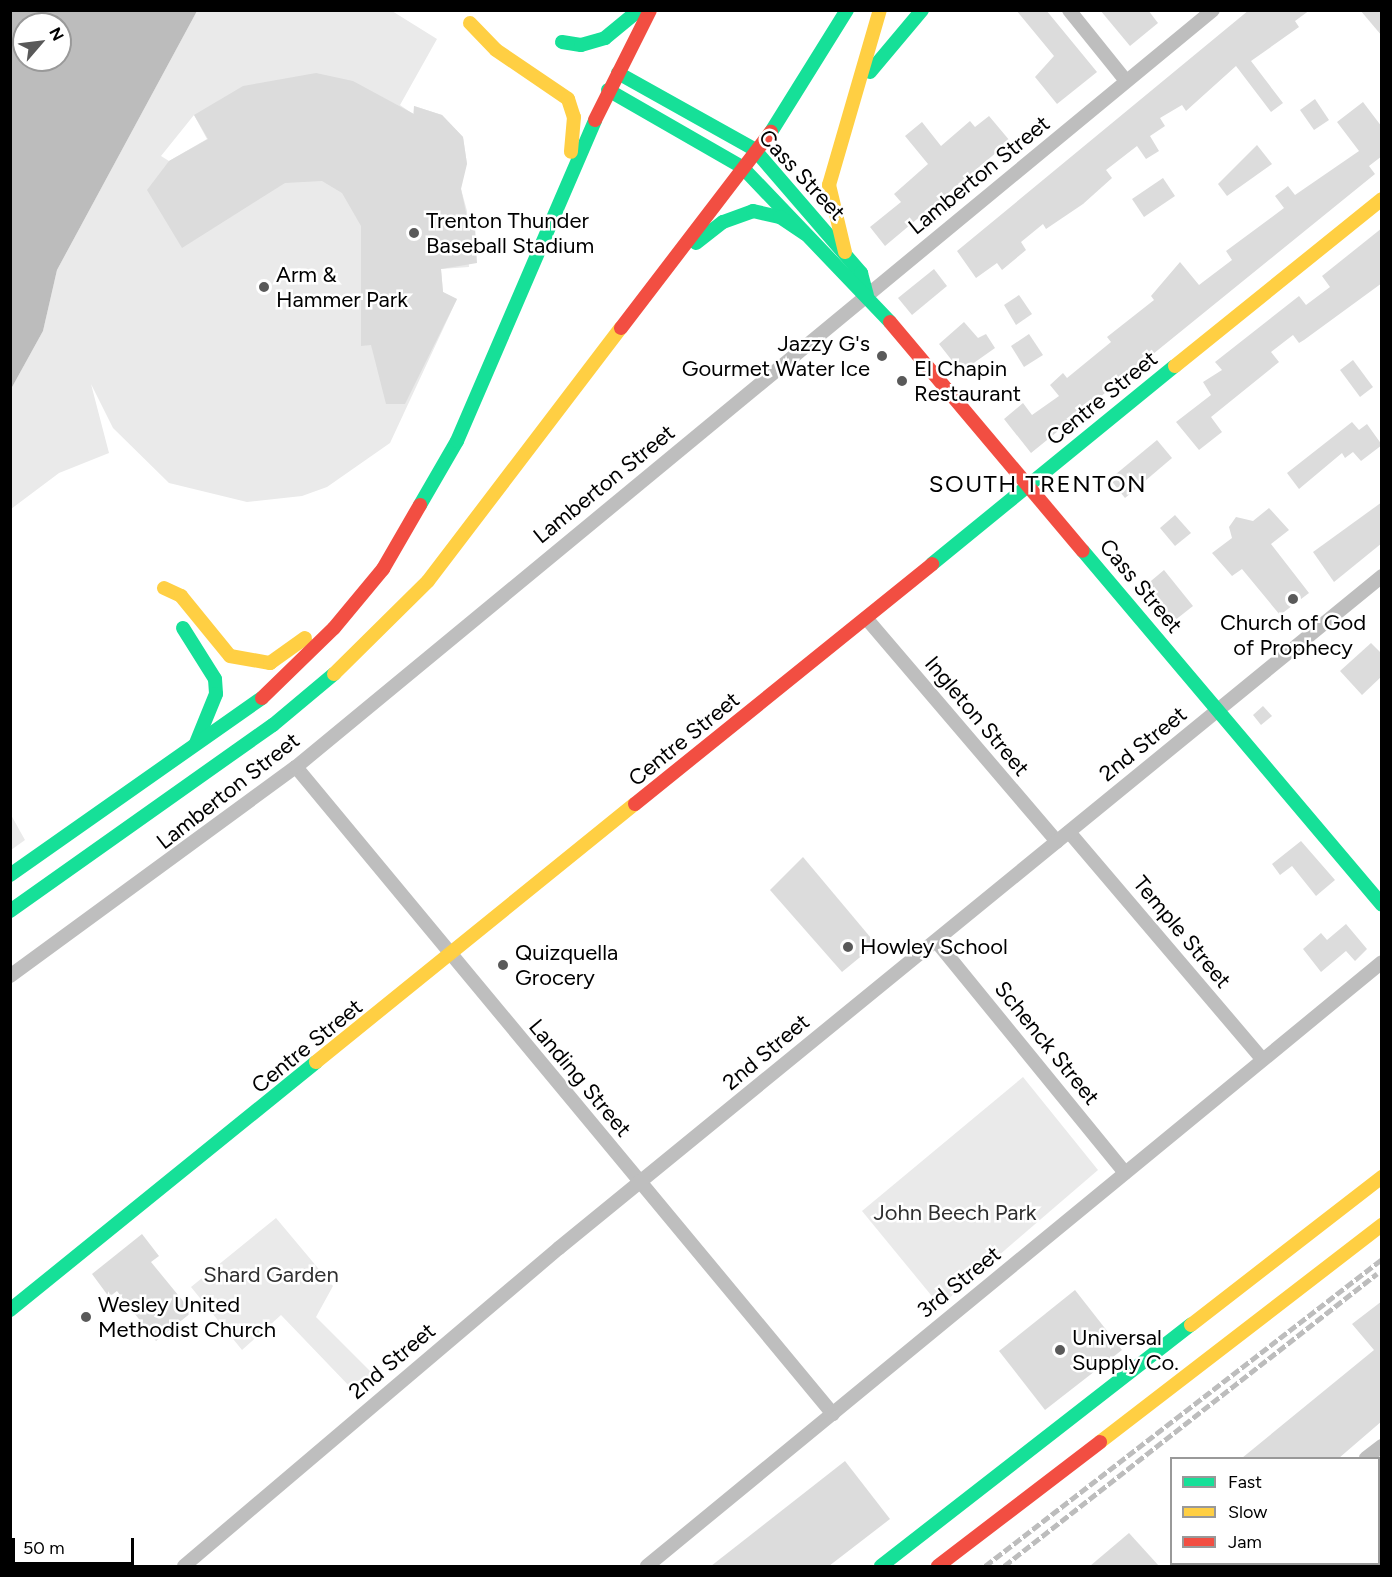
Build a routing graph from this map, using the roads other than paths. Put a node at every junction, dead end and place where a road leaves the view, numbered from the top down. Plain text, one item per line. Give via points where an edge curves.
1 (639, 10) edge
2 (650, 10) edge
3 (847, 10) edge
4 (879, 10) edge
5 (922, 10) edge
6 (1069, 10) edge
7 (1213, 10) edge
8 (470, 23) dead end
9 (562, 42) dead end
10 (618, 73) junction
11 (1126, 81) junction
12 (608, 90) junction
13 (855, 95) junction
14 (754, 149) junction
15 (742, 167) junction
16 (569, 173) junction
17 (1382, 199) edge
18 (805, 234) junction
19 (845, 252) junction
20 (670, 263) junction
21 (867, 295) junction
22 (1029, 484) junction
23 (383, 569) junction
24 (1382, 576) edge
25 (866, 618) junction
26 (1219, 710) junction
27 (196, 744) junction
28 (296, 767) junction
29 (1069, 832) junction
30 (1057, 842) junction
31 (10, 875) edge
32 (1382, 904) edge
33 (10, 911) edge
34 (936, 940) junction
35 (451, 955) junction
36 (1382, 962) edge
37 (10, 976) edge
38 (1262, 1059) junction
39 (1125, 1173) junction
40 (1382, 1177) edge
41 (640, 1184) junction
42 (1382, 1225) edge
43 (10, 1310) edge
44 (833, 1414) junction
45 (1382, 1446) edge
46 (1367, 1457) edge
47 (184, 1566) edge
48 (647, 1566) edge
49 (881, 1566) edge
50 (938, 1566) edge

1 - 9 main road via 605,38 581,45
2 - 10 main road
3 - 14 main road via 804,86
4 - 13 main road
5 - 13 main road via 880,55
6 - 11 street
7 - 11 street, Lamberton Street
8 - 16 main road via 496,50 568,99 574,117
10 - 12 main road
10 - 14 main road, Cass Street
11 - 21 street, Lamberton Street
12 - 15 main road, Cass Street
12 - 16 main road
13 - 19 main road via 829,185
14 - 15 main road
14 - 19 main road, Cass Street
15 - 18 main road, Cass Street
15 - 20 main road
16 - 23 main road via 457,441
17 - 22 main road, Centre Street
18 - 20 main road via 780,218 753,211 723,222
18 - 21 main road, Cass Street
19 - 21 main road, Cass Street via 861,273
20 - 33 main road via 428,581 352,659 273,725
21 - 22 main road, Cass Street
21 - 28 street, Lamberton Street
22 - 25 main road, Centre Street
22 - 26 main road, Cass Street
23 - 27 main road via 334,628 275,686
23 - 27 main road via 348,592 286,655 270,663 230,656 181,596 164,588 170,610 215,680 216,694
24 - 26 street, 2nd Street
25 - 30 street, Ingleton Street
25 - 35 main road, Centre Street
26 - 29 street, 2nd Street
26 - 32 main road, Cass Street
27 - 31 main road
28 - 35 street, Landing Street
28 - 37 street, Lamberton Street
29 - 30 street, 2nd Street
29 - 38 street, Temple Street
30 - 34 street, 2nd Street
34 - 39 street, Schenck Street
34 - 41 street, 2nd Street
35 - 41 street, Landing Street
35 - 43 main road, Centre Street
36 - 38 street, 3rd Street
38 - 39 street, 3rd Street
39 - 44 street, 3rd Street
40 - 49 main road
41 - 44 street, Landing Street
41 - 47 street, 2nd Street
42 - 50 main road
44 - 48 street, 3rd Street
45 - 46 street

